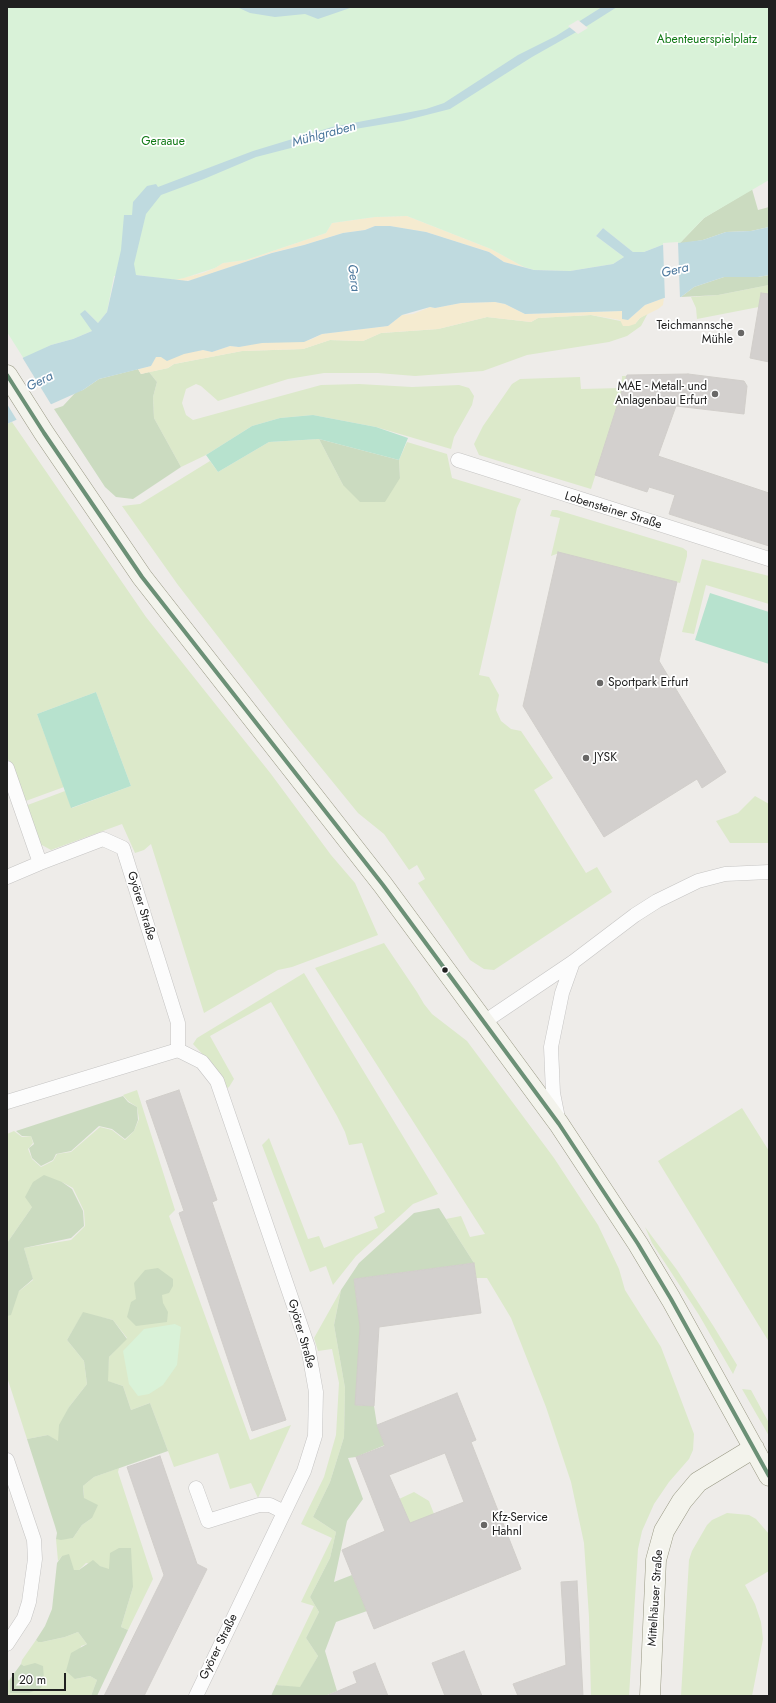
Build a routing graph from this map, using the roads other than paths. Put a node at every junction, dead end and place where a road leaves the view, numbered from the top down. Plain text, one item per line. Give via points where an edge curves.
1 (7, 375) edge
2 (458, 460) dead end
3 (769, 559) edge
4 (7, 768) edge
5 (40, 863) junction
6 (769, 872) edge
7 (7, 877) edge
8 (573, 962) junction
9 (484, 1022) junction
10 (178, 1050) junction
11 (7, 1102) edge
12 (559, 1124) junction
13 (754, 1448) junction
14 (7, 1460) edge
15 (769, 1476) edge
16 (196, 1488) dead end
17 (284, 1512) junction
18 (7, 1644) edge
19 (196, 1696) edge
20 (650, 1696) edge

1 - 9 main road via 142,577 384,885
2 - 3 street, Lobensteiner Straße
4 - 5 street
5 - 7 street, Györer Straße
5 - 10 street, Györer Straße via 103,839 123,848 178,1023
6 - 8 street via 725,874 698,881 635,914
8 - 9 street
8 - 12 street via 562,993 551,1047 553,1093
9 - 12 main road
10 - 11 street
10 - 17 street, Györer Straße via 202,1062 217,1081 308,1347 316,1392 315,1436 304,1471
12 - 13 main road via 638,1244
13 - 15 main road
13 - 20 main road, Mittelhäuser Straße via 698,1482 685,1497 664,1531 656,1560
14 - 18 street via 34,1540 35,1559 24,1618
16 - 17 street via 208,1521 259,1505 270,1505
17 - 19 street, Györer Straße

